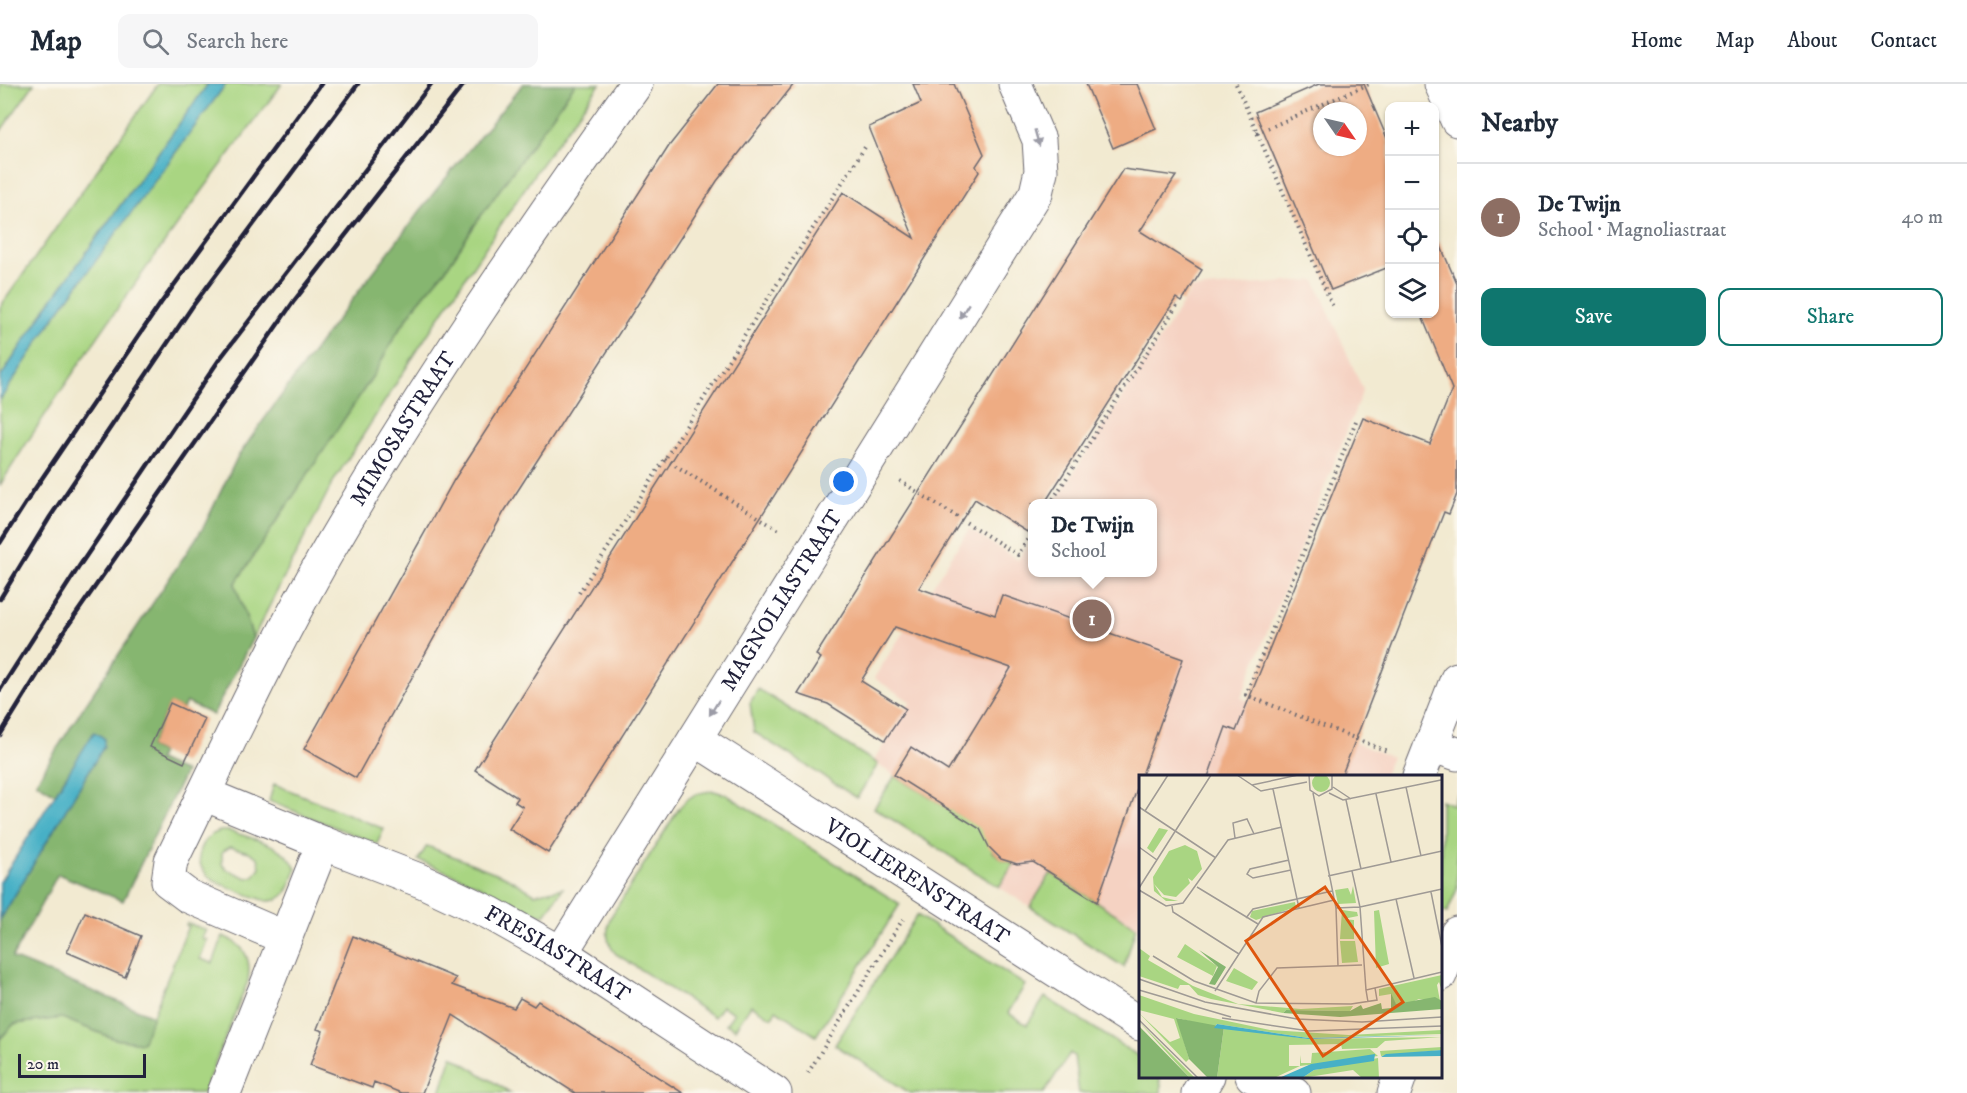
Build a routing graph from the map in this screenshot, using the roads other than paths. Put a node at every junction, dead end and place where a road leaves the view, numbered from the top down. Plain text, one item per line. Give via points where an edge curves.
1 (636, 84) edge
2 (1015, 84) edge
3 (1441, 84) edge
4 (1457, 120) edge
5 (1457, 679) edge
6 (695, 739) junction
7 (1432, 760) edge
8 (204, 794) junction
9 (323, 843) junction
10 (1457, 933) edge
11 (285, 938) junction
12 (561, 953) junction
13 (1442, 970) edge
14 (1139, 1023) edge
15 (1207, 1078) edge
16 (1255, 1078) edge
17 (1299, 1078) edge
18 (1400, 1078) edge
19 (789, 1088) edge
20 (224, 1093) edge
21 (1198, 1093) edge
22 (1294, 1093) edge
23 (1394, 1093) edge

1 - 8 street, MIMOSASTRAAT via 475,314 405,422 284,633
2 -> 6 street, MAGNOLIASTRAAT via 1040,140 1041,171 1036,193
3 - 4 street
5 - 7 street
6 - 12 street, MAGNOLIASTRAAT
6 - 14 street, VIOLIERENSTRAAT
8 - 9 street
8 - 11 street, MIMOSASTRAAT via 171,861 168,881 188,896
9 - 11 street
9 - 12 street, FRESIASTRAAT via 424,882
10 - 13 street
11 - 20 street
12 - 19 street, FRESIASTRAAT
15 - 21 street
16 - 22 street
17 - 22 street
18 - 23 street

